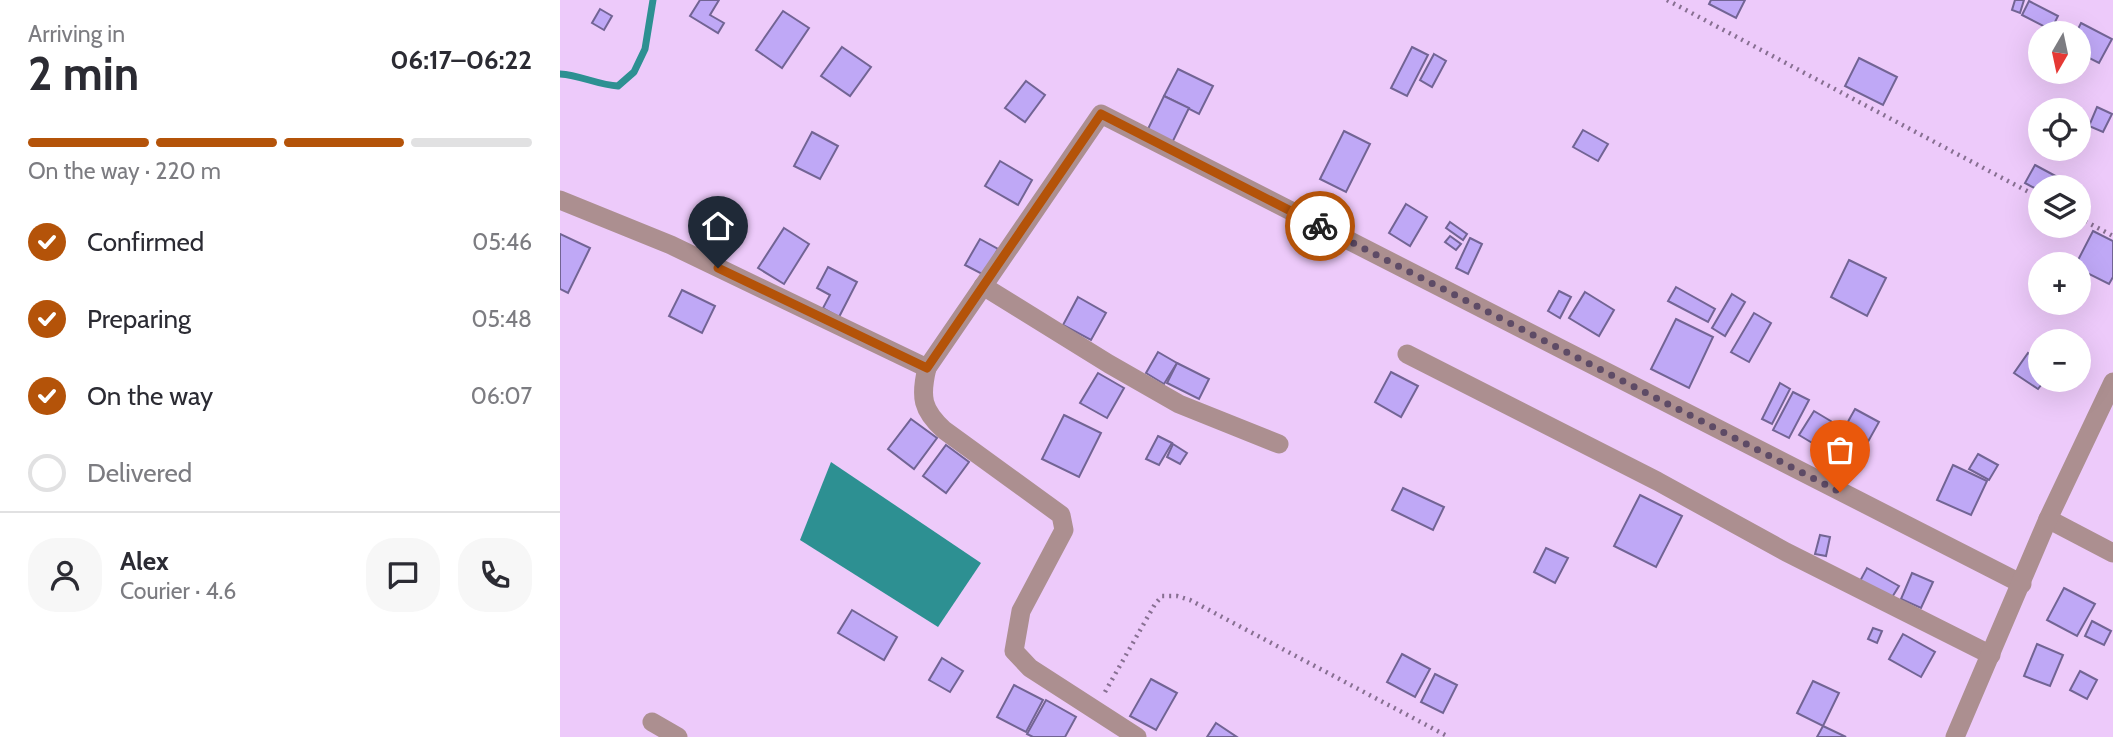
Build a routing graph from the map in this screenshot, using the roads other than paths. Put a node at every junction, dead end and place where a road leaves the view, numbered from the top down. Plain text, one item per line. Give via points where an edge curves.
1 (560, 200) edge
2 (984, 286) junction
3 (1406, 354) dead end
4 (927, 368) junction
5 (2113, 382) edge
6 (1279, 444) dead end
7 (2048, 519) junction
8 (2113, 553) edge
9 (2022, 584) junction
10 (1992, 655) junction
11 (652, 722) dead end
12 (678, 737) edge
13 (1137, 737) edge
14 (1955, 737) edge

1 - 4 street via 671,245
2 - 4 street
2 - 6 street via 1179,404
2 - 9 street via 1101,114
3 - 10 street
4 - 13 street via 923,387 928,416 1061,516 1064,530 1021,611 1014,651 1030,668
5 - 7 street
7 - 8 street
7 - 9 street
9 - 10 street
10 - 14 street
11 - 12 street

